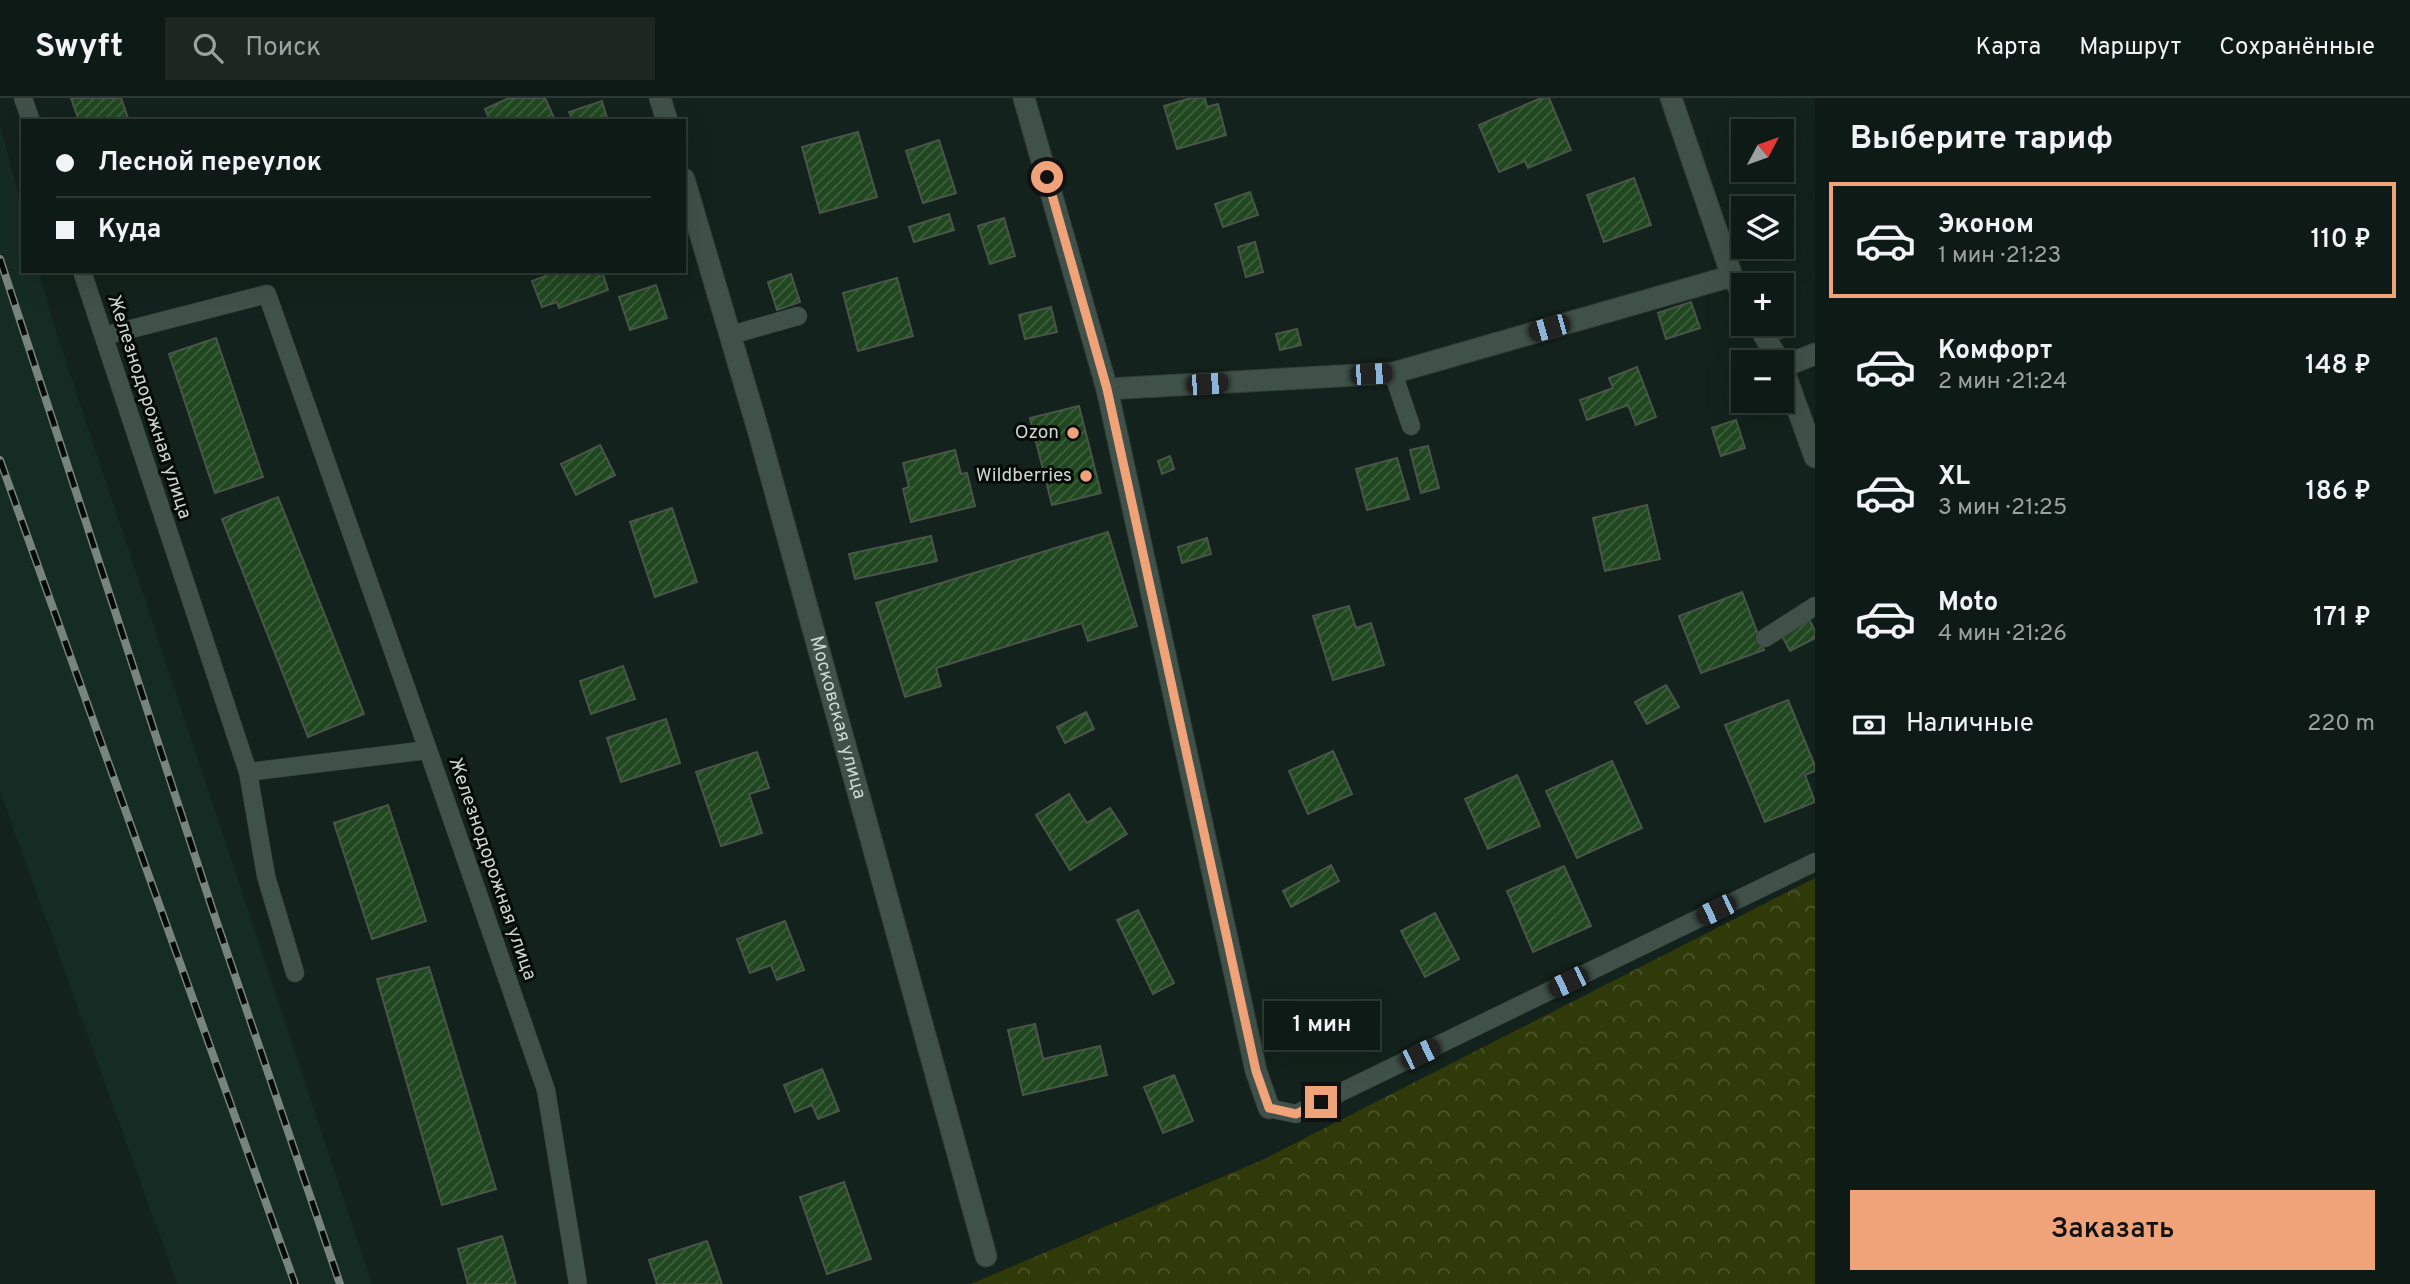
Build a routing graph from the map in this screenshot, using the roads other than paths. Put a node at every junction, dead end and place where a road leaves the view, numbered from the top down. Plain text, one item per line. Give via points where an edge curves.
1 (23, 98) edge
2 (660, 98) edge
3 (1024, 98) edge
4 (1671, 98) edge
5 (30, 119) edge
6 (666, 119) edge
7 (686, 194) edge
8 (692, 237) edge
9 (83, 273) edge
10 (1731, 273) edge
11 (1731, 276) edge
12 (798, 316) dead end
13 (730, 335) junction
14 (104, 336) junction
15 (1815, 354) edge
16 (1794, 361) edge
17 (1392, 373) junction
18 (1107, 389) junction
19 (1794, 400) edge
20 (1410, 426) dead end
21 (1815, 457) edge
22 (1815, 606) edge
23 (1765, 638) dead end
24 (428, 750) junction
25 (248, 772) junction
26 (1815, 862) edge
27 (295, 973) dead end
28 (1269, 1108) joint
29 (986, 1256) dead end
30 (578, 1284) edge

1 - 5 lane
2 - 6 street
3 - 18 street
4 - 10 street
7 - 8 street, Московская улица
8 - 13 street, Московская улица
9 - 14 lane, Железнодорожная улица
11 - 17 street
12 - 13 lane
13 - 29 street, Московская улица
14 - 24 lane via 267,294
14 - 25 lane, Железнодорожная улица
15 - 16 street
17 - 18 street
17 - 20 lane
18 - 28 street via 1256,1071
19 - 21 street
22 - 23 lane
24 - 25 lane, Железнодорожная улица
24 - 30 lane, Железнодорожная улица via 546,1090
25 - 27 lane via 266,876
26 - 28 lane via 1296,1114

